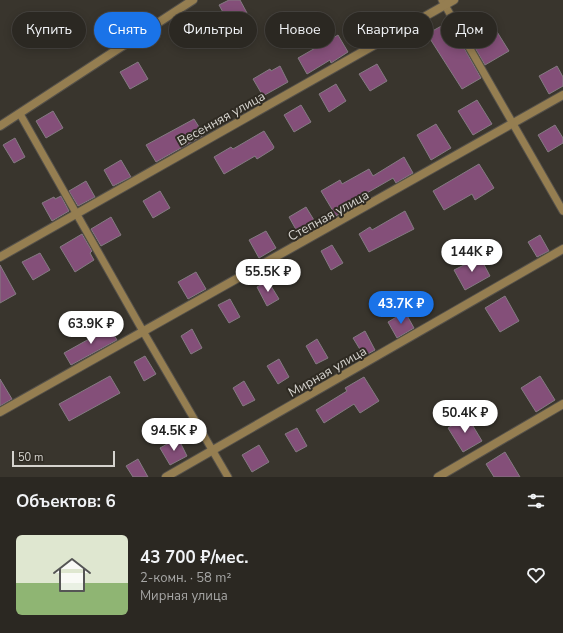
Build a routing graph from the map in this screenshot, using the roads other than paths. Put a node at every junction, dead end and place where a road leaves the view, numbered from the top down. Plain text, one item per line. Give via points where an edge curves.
1 (193, 0) edge
2 (454, 0) edge
3 (444, 3) edge
4 (563, 95) edge
5 (20, 114) junction
6 (513, 124) junction
7 (0, 126) edge
8 (563, 211) edge
9 (76, 214) junction
10 (563, 249) edge
11 (0, 257) edge
12 (144, 333) junction
13 (563, 404) edge
14 (0, 412) edge
15 (213, 450) junction
16 (166, 477) edge
17 (228, 477) edge
18 (438, 477) edge

1 - 5 street
2 - 3 street, Весенняя улица
3 - 6 lane
3 - 9 street, Весенняя улица
4 - 6 street, Степная улица
5 - 7 street
5 - 9 lane
6 - 8 lane
6 - 12 street, Степная улица
9 - 11 street, Весенняя улица
9 - 12 lane
10 - 15 street, Мирная улица
12 - 14 street, Степная улица
12 - 15 lane
13 - 18 street
15 - 16 street, Мирная улица
15 - 17 lane

